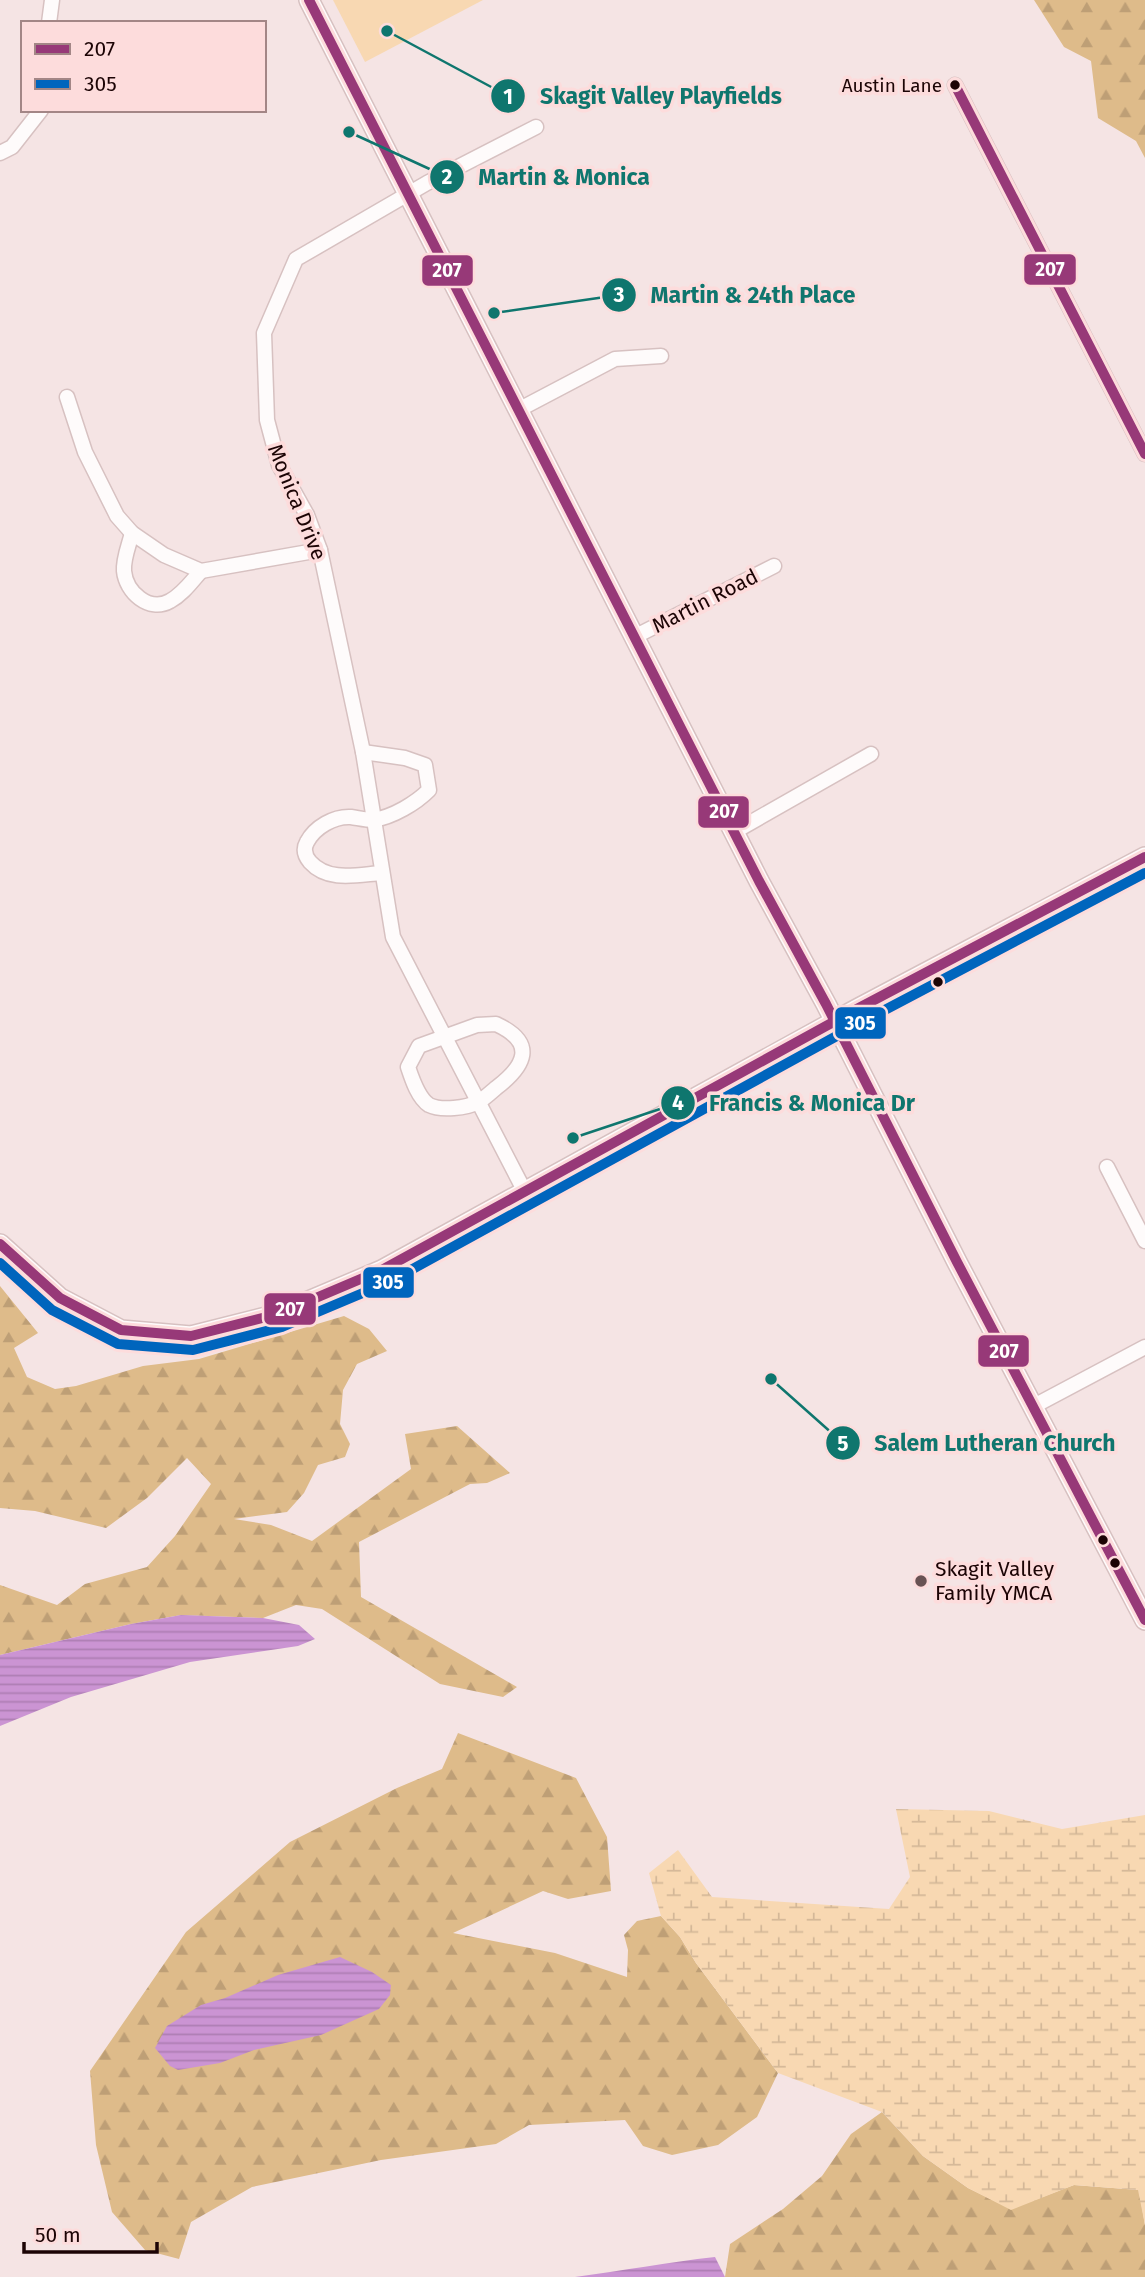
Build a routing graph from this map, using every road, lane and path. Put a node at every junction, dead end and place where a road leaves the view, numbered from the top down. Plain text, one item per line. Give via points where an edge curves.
1 (52, 0) edge
2 (309, 0) edge
3 (49, 21) edge
4 (955, 85) dead end
5 (39, 112) edge
6 (536, 127) dead end
7 (0, 153) edge
8 (407, 194) junction
9 (661, 356) dead end
10 (67, 397) dead end
11 (520, 410) junction
12 (1145, 454) edge
13 (132, 533) junction
14 (320, 550) junction
15 (774, 566) dead end
16 (201, 571) junction
17 (636, 636) junction
18 (363, 752) junction
19 (871, 754) dead end
20 (373, 820) junction
21 (734, 832) junction
22 (1145, 857) edge
23 (381, 873) junction
24 (834, 1022) junction
25 (444, 1037) junction
26 (477, 1102) junction
27 (1107, 1167) dead end
28 (525, 1192) junction
29 (1145, 1241) edge
30 (0, 1244) edge
31 (1145, 1347) edge
32 (1034, 1406) junction
33 (1145, 1620) edge

1 - 3 street
2 - 8 street, Martin Road
4 - 12 street
5 - 7 street via 12,147
6 - 8 street, Monica Drive
8 - 11 street, Martin Road
8 - 14 street, Monica Drive via 296,259 264,333 267,420 279,465
9 - 11 street via 615,359
10 - 13 street via 85,452 117,516
11 - 17 street, Martin Road
13 - 16 street via 164,555
13 - 16 street via 124,571 130,590 145,603 168,603
14 - 16 street
14 - 18 street, Monica Drive
15 - 17 street, Martin Road
17 - 21 street, Martin Road
18 - 20 street, Monica Drive
18 - 20 street via 425,765 429,790 415,804
19 - 21 street
20 - 23 street, Monica Drive
20 - 23 street via 348,817 328,822 315,830 305,846 306,857 319,872 345,876
21 - 24 street, Martin Road
22 - 24 street
23 - 25 street, Monica Drive via 393,937
24 - 28 street
24 - 32 street, Martin Road
25 - 26 street, Monica Drive
25 - 26 street via 419,1046 408,1067 415,1086 428,1104 441,1108
25 - 26 street via 477,1025 496,1024 521,1042 521,1060 513,1075
26 - 28 street, Monica Drive
27 - 29 street
28 - 30 street via 382,1270 278,1314 191,1336 121,1330 60,1298
31 - 32 street
32 - 33 street, Martin Road

